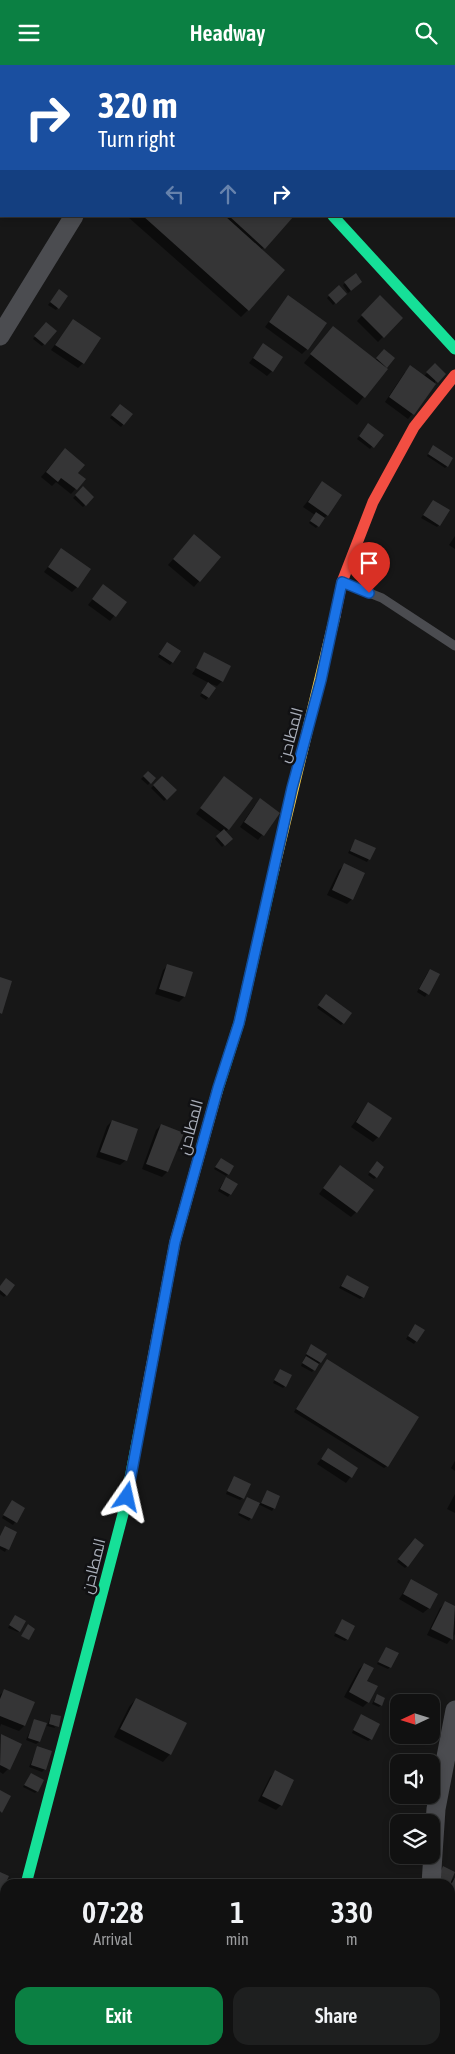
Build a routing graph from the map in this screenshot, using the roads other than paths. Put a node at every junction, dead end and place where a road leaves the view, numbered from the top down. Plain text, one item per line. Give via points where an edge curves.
1 (73, 217) edge
2 (333, 217) edge
3 (0, 336) edge
4 (455, 349) edge
5 (455, 375) edge
6 (342, 582) junction
7 (455, 646) edge
8 (455, 1710) edge
9 (27, 1879) edge
10 (431, 1879) edge

1 - 3 street
2 - 4 main road
5 - 6 main road, المطاحن via 405,443 373,502
6 - 7 lane via 382,598
6 - 9 main road, المطاحن via 239,1023 175,1242 123,1515
8 - 10 street via 436,1809

